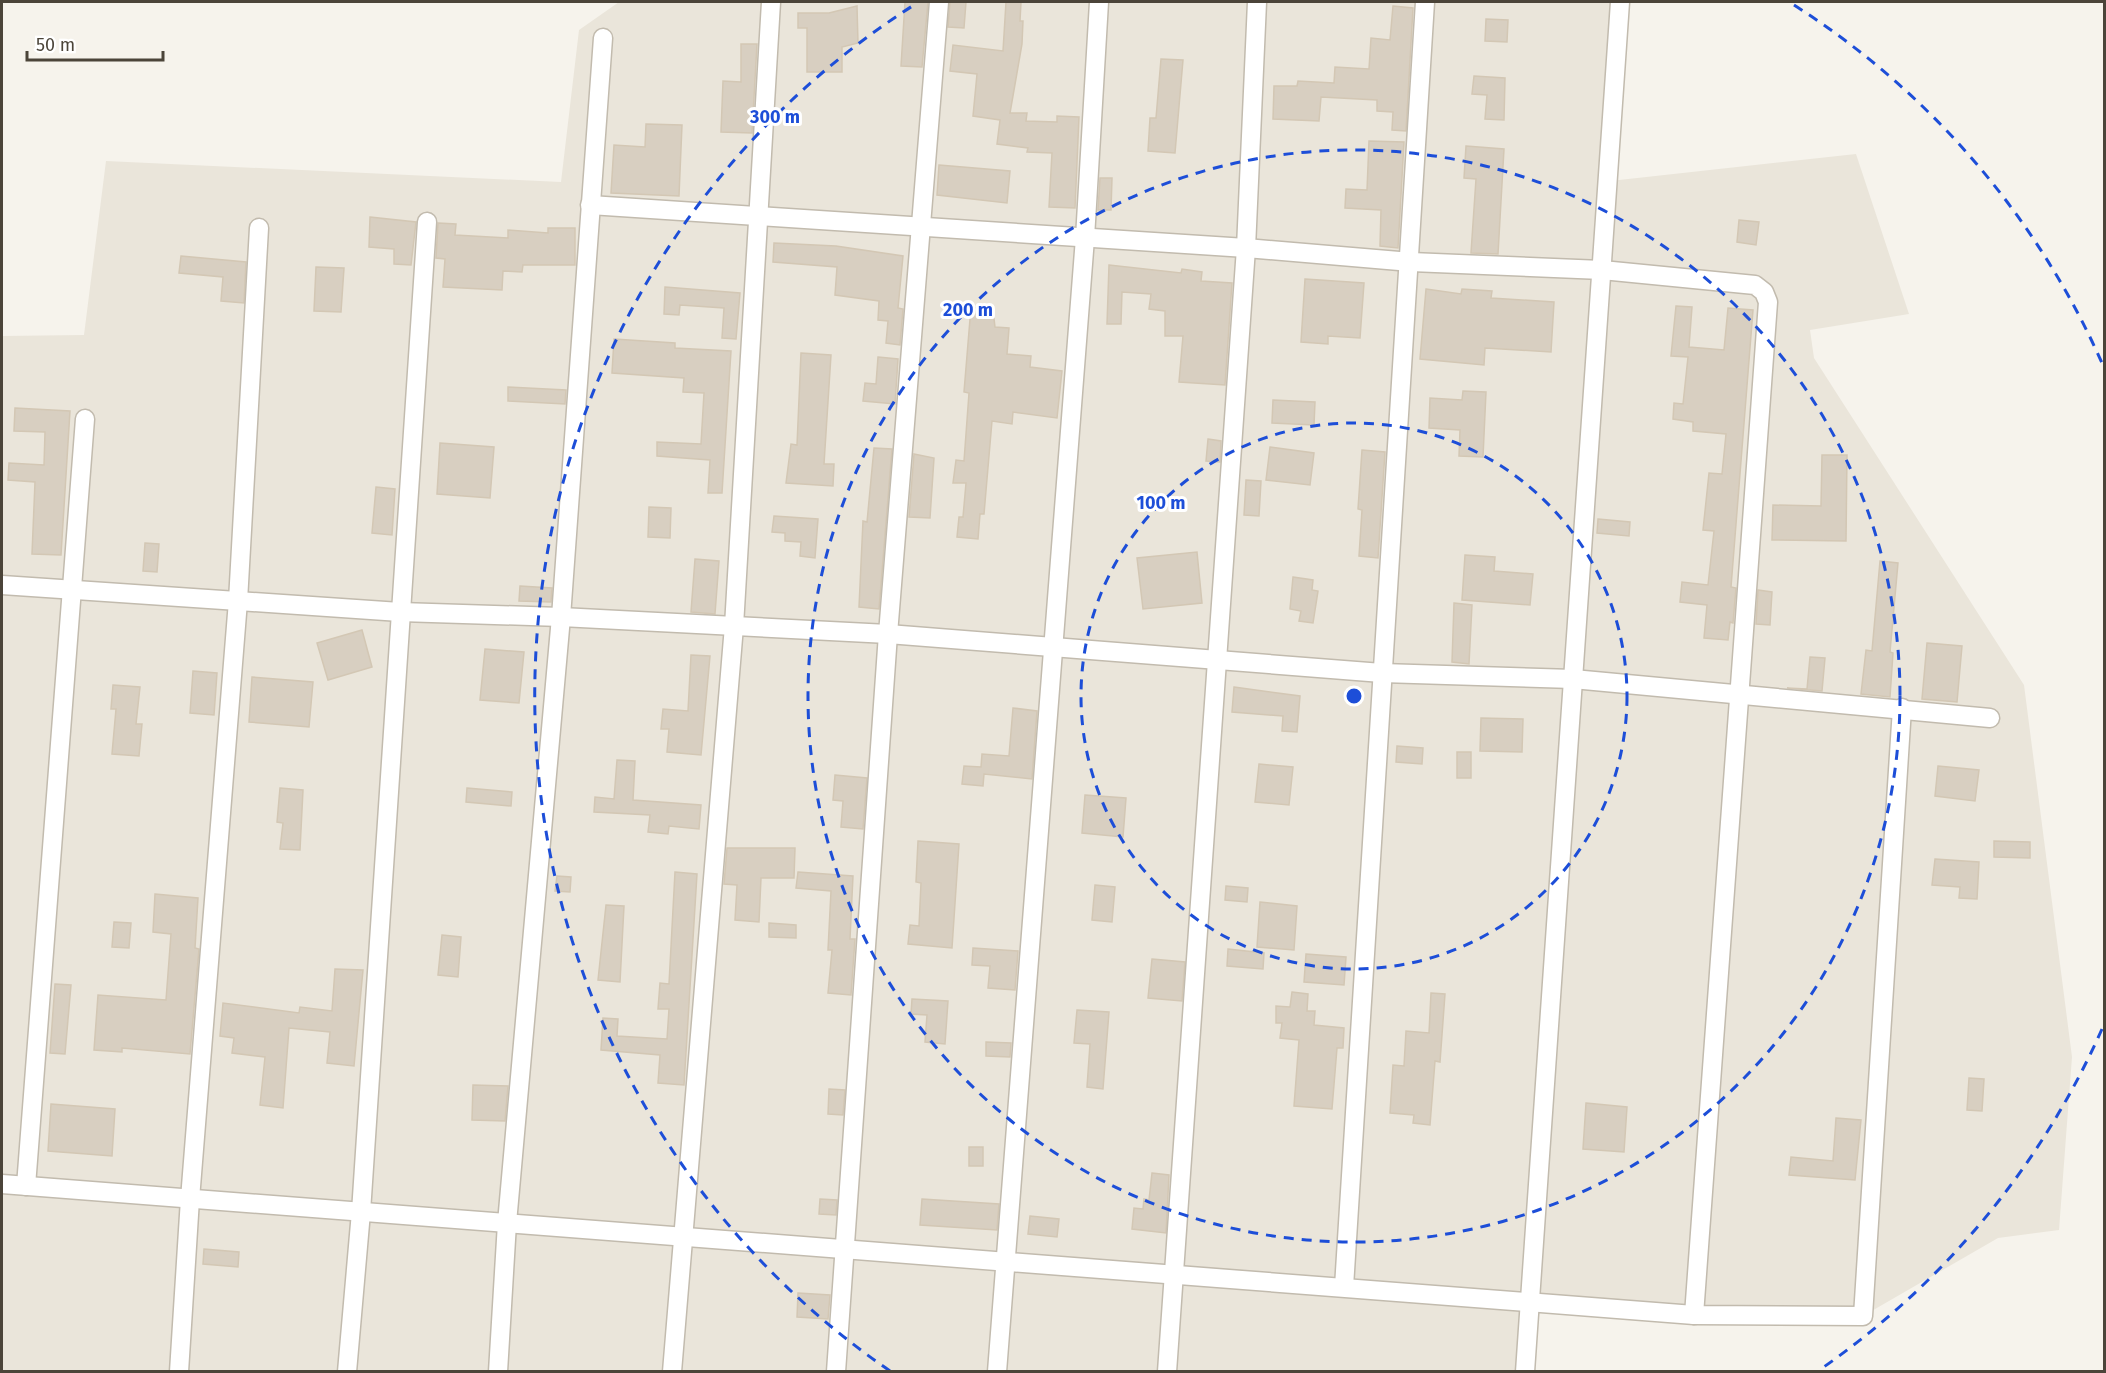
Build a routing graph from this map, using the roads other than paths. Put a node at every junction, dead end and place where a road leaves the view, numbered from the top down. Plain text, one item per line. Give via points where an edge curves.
1 (771, 2) edge
2 (939, 2) edge
3 (1099, 2) edge
4 (1257, 2) edge
5 (1425, 2) edge
6 (1620, 2) edge
7 (603, 38) dead end
8 (590, 205) junction
9 (758, 217) junction
10 (427, 222) dead end
11 (259, 228) dead end
12 (920, 228) junction
13 (1085, 238) junction
14 (1246, 248) junction
15 (1411, 262) junction
16 (1602, 270) junction
17 (85, 419) dead end
18 (2, 585) edge
19 (71, 590) junction
20 (238, 602) junction
21 (400, 612) junction
22 (561, 617) junction
23 (734, 626) junction
24 (888, 634) junction
25 (1053, 647) junction
26 (1215, 659) junction
27 (1382, 674) junction
28 (1573, 679) junction
29 (1738, 693) junction
30 (1902, 708) junction
31 (1990, 718) dead end
32 (2, 1184) edge
33 (26, 1186) junction
34 (190, 1198) junction
35 (361, 1212) junction
36 (507, 1223) junction
37 (684, 1236) junction
38 (845, 1249) junction
39 (1006, 1261) junction
40 (1175, 1274) junction
41 (1344, 1287) junction
42 (1531, 1301) junction
43 (1694, 1315) junction
44 (179, 1371) edge
45 (347, 1371) edge
46 (498, 1371) edge
47 (672, 1371) edge
48 (836, 1371) edge
49 (997, 1371) edge
50 (1167, 1371) edge
51 (1525, 1371) edge

1 - 9 street
2 - 12 street
3 - 13 street
4 - 14 street
5 - 15 street
6 - 16 street
7 - 8 street
8 - 9 street
8 - 22 street
9 - 12 street
9 - 23 street
10 - 21 street
11 - 20 street
12 - 13 street
12 - 24 street
13 - 14 street
13 - 25 street
14 - 15 street
14 - 26 street
15 - 16 street
15 - 27 street
16 - 28 street
16 - 29 street via 1755,285 1768,302
17 - 19 street
18 - 19 street
19 - 20 street
19 - 33 street
20 - 21 street
20 - 34 street
21 - 22 street
21 - 35 street
22 - 23 street
22 - 36 street
23 - 24 street
23 - 37 street
24 - 25 street
24 - 38 street
25 - 26 street
25 - 39 street
26 - 27 street
26 - 40 street
27 - 28 street
27 - 41 street
28 - 29 street
28 - 42 street
29 - 30 street
29 - 43 street
30 - 31 street
30 - 43 street via 1863,1316
32 - 33 street
33 - 34 street
34 - 35 street
34 - 44 street
35 - 36 street
35 - 45 street
36 - 37 street
36 - 46 street
37 - 38 street
37 - 47 street
38 - 39 street
38 - 48 street
39 - 40 street
39 - 49 street
40 - 41 street
40 - 50 street
41 - 42 street
42 - 43 street
42 - 51 street

